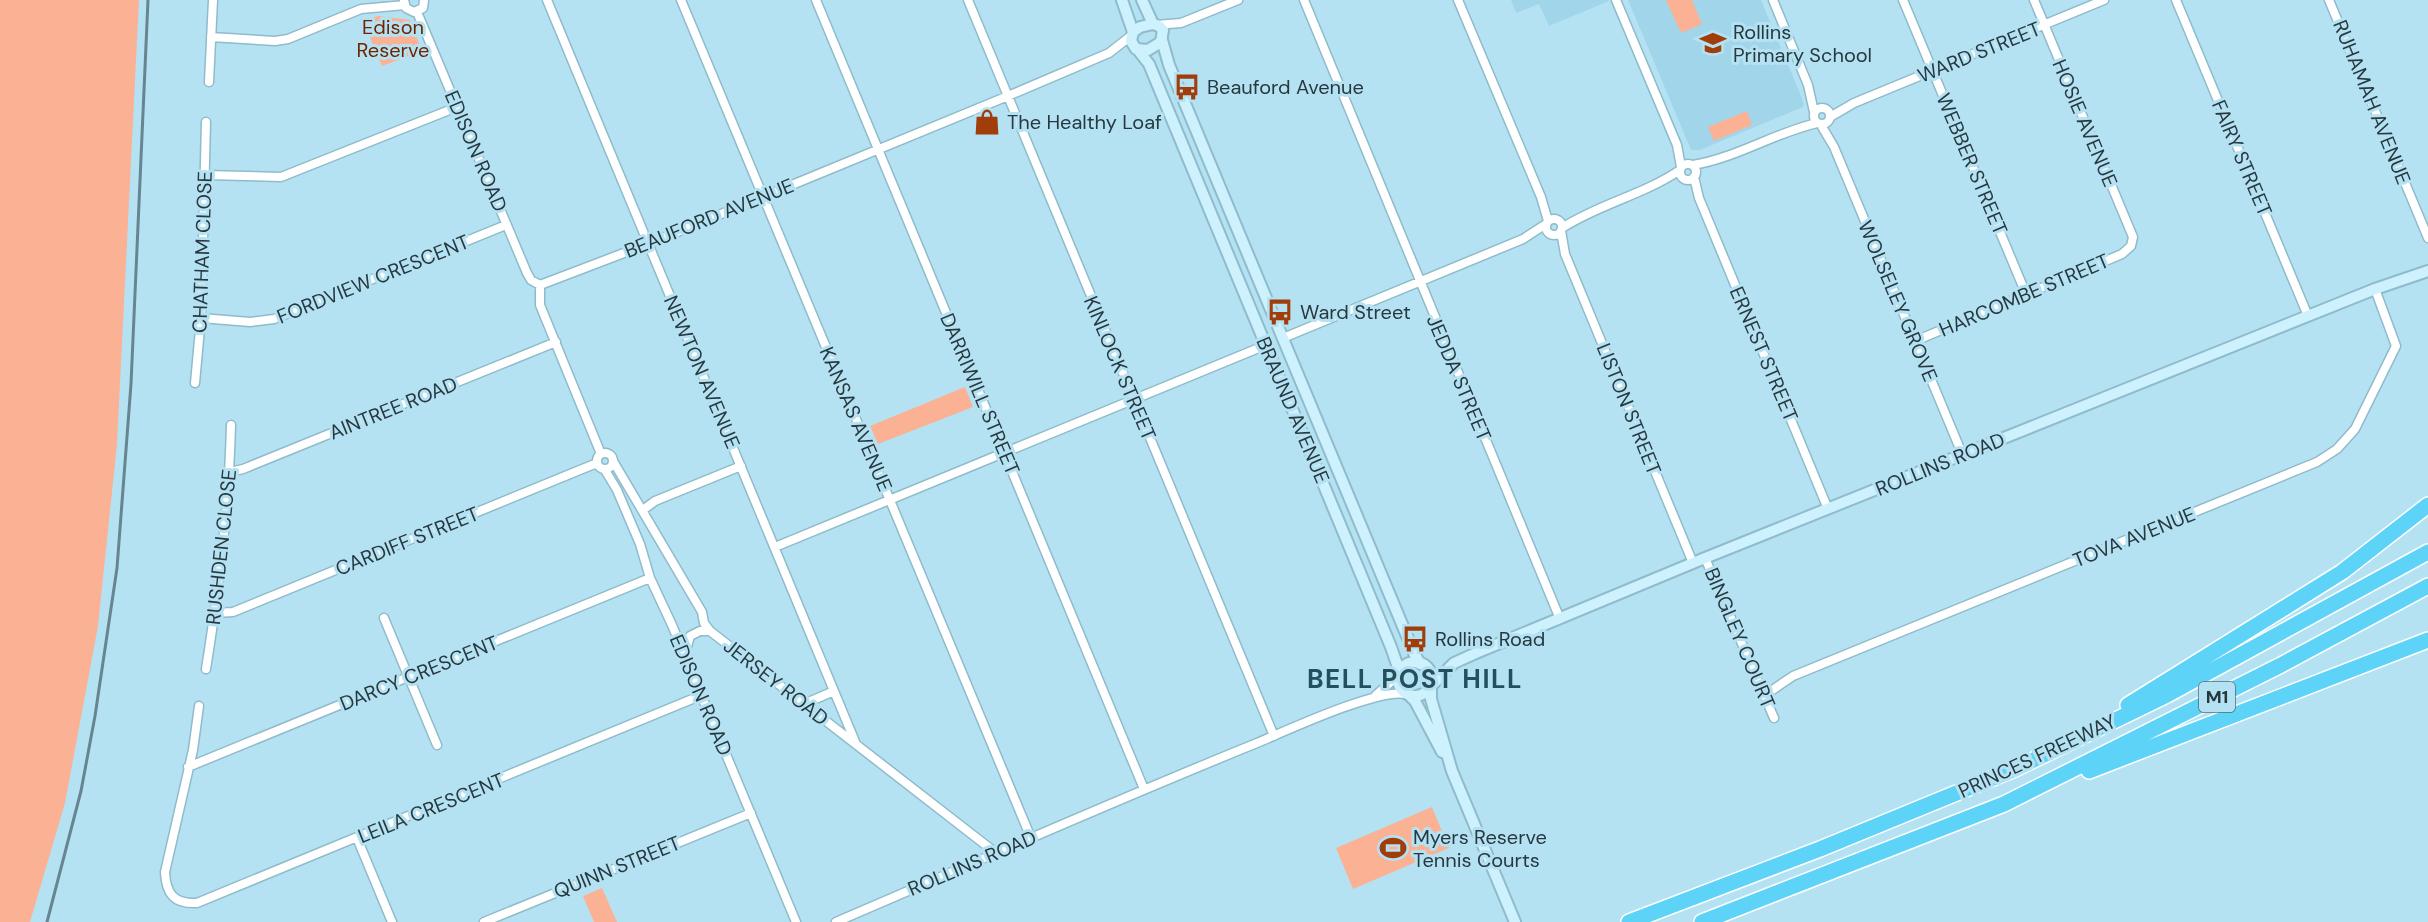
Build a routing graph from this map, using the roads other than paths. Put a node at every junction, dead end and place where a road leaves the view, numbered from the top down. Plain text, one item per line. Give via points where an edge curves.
1 (213, 0) edge
2 (424, 0) edge
3 (547, 0) edge
4 (681, 0) edge
5 (816, 0) edge
6 (968, 0) edge
7 (1122, 0) edge
8 (1142, 0) edge
9 (1238, 0) edge
10 (1458, 0) edge
11 (1616, 0) edge
12 (1773, 0) edge
13 (1903, 0) edge
14 (2034, 0) edge
15 (2104, 0) edge
16 (2176, 0) edge
17 (2329, 0) edge
18 (1304, 1) edge
19 (405, 3) edge
20 (417, 12) junction
21 (1181, 23) junction
22 (1155, 24) junction
23 (2044, 25) junction
24 (1133, 34) junction
25 (211, 37) junction
26 (1162, 40) junction
27 (1138, 50) junction
28 (1109, 53) junction
29 (1933, 71) junction
30 (209, 82) dead end
31 (1008, 96) junction
32 (457, 107) junction
33 (1822, 116) junction
34 (206, 122) dead end
35 (878, 149) junction
36 (1688, 172) junction
37 (206, 175) junction
38 (763, 196) junction
39 (1582, 215) junction
40 (1552, 221) junction
41 (506, 225) junction
42 (1562, 229) junction
43 (1551, 234) junction
44 (2428, 238) edge
45 (1523, 239) junction
46 (649, 243) junction
47 (2131, 246) joint
48 (1565, 254) junction
49 (2428, 271) edge
50 (1420, 282) junction
51 (541, 285) junction
52 (2375, 289) junction
53 (2026, 294) junction
54 (2308, 316) junction
55 (201, 318) junction
56 (1283, 338) junction
57 (1915, 341) junction
58 (556, 342) junction
59 (1266, 345) junction
60 (195, 383) dead end
61 (1133, 400) junction
62 (231, 425) dead end
63 (1004, 453) junction
64 (602, 454) junction
65 (1963, 456) junction
66 (614, 461) junction
67 (597, 463) junction
68 (741, 466) junction
69 (605, 470) junction
70 (230, 472) junction
71 (890, 500) junction
72 (2428, 506) edge
73 (1828, 509) junction
74 (643, 510) junction
75 (775, 547) junction
76 (2428, 552) edge
77 (1706, 558) junction
78 (1693, 563) junction
79 (650, 578) junction
80 (2428, 586) edge
81 (215, 614) junction
82 (384, 618) dead end
83 (1560, 619) junction
84 (672, 625) junction
85 (705, 628) junction
86 (690, 636) junction
87 (2428, 640) edge
88 (685, 655) junction
89 (1454, 663) junction
90 (1422, 664) junction
91 (206, 669) dead end
92 (1399, 674) junction
93 (409, 677) junction
94 (1431, 686) junction
95 (834, 691) junction
96 (1408, 694) junction
97 (1765, 694) junction
98 (702, 695) junction
99 (1376, 696) junction
100 (804, 704) junction
101 (199, 706) dead end
102 (1774, 718) dead end
103 (1274, 736) junction
104 (2070, 742) junction
105 (856, 744) junction
106 (437, 746) dead end
107 (188, 767) junction
108 (1452, 771) junction
109 (1144, 789) junction
110 (2004, 804) junction
111 (751, 813) junction
112 (357, 838) junction
113 (1030, 838) junction
114 (996, 853) junction
115 (392, 922) edge
116 (484, 922) edge
117 (796, 922) edge
118 (836, 922) edge
119 (1515, 922) edge
120 (1629, 922) edge
121 (1702, 922) edge

1 - 25 street
2 - 20 street via 423,8
3 - 46 street, NEWTON AVENUE
4 - 38 street, KANSAS AVENUE
5 - 35 street, DARRIWILL STREET
6 - 31 street, KINLOCK STREET
7 - 24 street
8 - 22 street
9 - 21 street
10 - 40 street
11 - 36 street, ERNEST STREET
12 - 33 street, WOLSELEY GROVE
13 - 29 street, WEBBER STREET
14 - 23 street, HOSIE AVENUE
15 - 23 street, WARD STREET
16 - 54 street, FAIRY STREET
17 - 44 street, RUHAMAH AVENUE
18 - 50 street, JEDDA STREET
19 - 20 street via 411,12
19 - 25 street via 361,9 288,39
20 - 32 street, EDISON ROAD
21 - 22 street
21 - 26 street
22 - 24 street via 1140,27
22 - 26 street via 1163,30
23 - 29 street, WARD STREET
23 - 47 street, HOSIE AVENUE via 2133,237
24 - 27 street via 1132,42
24 - 28 street, BEAUFORD AVENUE
25 - 30 street
26 - 27 street via 1154,48
26 - 56 street, BRAUND AVENUE
27 - 28 street, BEAUFORD AVENUE
27 - 59 street, BRAUND AVENUE via 1149,64
28 - 31 street, BEAUFORD AVENUE
29 - 33 street, WARD STREET
29 - 53 street, WEBBER STREET
31 - 35 street, BEAUFORD AVENUE
31 - 61 street, KINLOCK STREET
32 - 37 street via 281,177
32 - 41 street, EDISON ROAD
33 - 36 street, WARD STREET
33 - 57 street, WOLSELEY GROVE
34 - 37 street, CHATHAM CLOSE
35 - 38 street, BEAUFORD AVENUE
35 - 63 street, DARRIWILL STREET
36 - 39 street, WARD STREET
36 - 73 street, ERNEST STREET
37 - 55 street, CHATHAM CLOSE
38 - 46 street, BEAUFORD AVENUE
38 - 71 street, KANSAS AVENUE
39 - 40 street, WARD STREET
39 - 42 street, WARD STREET
40 - 42 street, LISTON STREET
40 - 43 street, LISTON STREET via 1546,230
40 - 45 street, WARD STREET
41 - 51 street, EDISON ROAD via 531,280
41 - 55 street, FORDVIEW CRESCENT via 274,320
42 - 43 street, WARD STREET
42 - 48 street, LISTON STREET
43 - 45 street, WARD STREET
43 - 48 street, LISTON STREET
45 - 50 street, WARD STREET
46 - 51 street, BEAUFORD AVENUE
46 - 68 street, NEWTON AVENUE
47 - 53 street, HARCOMBE STREET via 2122,254
48 - 78 street, LISTON STREET
49 - 52 street, ROLLINS ROAD
50 - 56 street, WARD STREET
50 - 83 street, JEDDA STREET
51 - 58 street via 540,305
52 - 54 street, ROLLINS ROAD
52 - 97 street, TOVA AVENUE via 2396,346 2355,429 2337,449 2317,462 1793,676
53 - 57 street, HARCOMBE STREET
54 - 65 street, ROLLINS ROAD
55 - 60 street, CHATHAM CLOSE
56 - 59 street, WARD STREET
56 - 90 street, BRAUND AVENUE via 1414,653
57 - 65 street, WOLSELEY GROVE
58 - 64 street
58 - 70 street, AINTREE ROAD
59 - 61 street, WARD STREET
59 - 92 street, BRAUND AVENUE
61 - 63 street, WARD STREET
61 - 103 street, KINLOCK STREET
62 - 70 street, RUSHDEN CLOSE
63 - 71 street, WARD STREET
63 - 109 street, DARRIWILL STREET
64 - 66 street via 610,454
64 - 67 street
65 - 73 street, ROLLINS ROAD
66 - 69 street
66 - 74 street, JERSEY ROAD
67 - 69 street
67 - 81 street, CARDIFF STREET via 233,612
68 - 74 street via 655,501
68 - 75 street, NEWTON AVENUE
69 - 79 street, EDISON ROAD via 640,544
70 - 81 street, RUSHDEN CLOSE
71 - 75 street, WARD STREET
71 - 113 street, KANSAS AVENUE
72 - 104 highway via 2342,572
73 - 77 street, ROLLINS ROAD
74 - 85 street, JERSEY ROAD via 702,612
75 - 95 street, NEWTON AVENUE
76 - 104 highway, PRINCES FREEWAY / M1 via 2167,695
77 - 78 street, ROLLINS ROAD
77 - 97 street, BINGLEY COURT
78 - 83 street, ROLLINS ROAD
79 - 84 street, EDISON ROAD
79 - 93 street, DARCY CRESCENT
80 - 110 highway, PRINCES FREEWAY / M1 via 2281,665
81 - 91 street, RUSHDEN CLOSE
82 - 93 street
83 - 89 street, ROLLINS ROAD
84 - 86 street
84 - 88 street, EDISON ROAD
85 - 86 street
85 - 100 street, JERSEY ROAD
86 - 88 street
87 - 110 highway
88 - 98 street, EDISON ROAD
89 - 90 street, ROLLINS ROAD
89 - 94 street, ROLLINS ROAD
90 - 92 street via 1409,665
90 - 94 street via 1431,673
92 - 96 street via 1399,685
92 - 99 street, ROLLINS ROAD
93 - 106 street
93 - 107 street, DARCY CRESCENT
94 - 96 street via 1419,695
94 - 108 street via 1431,699
95 - 100 street
95 - 105 street, NEWTON AVENUE
96 - 99 street, ROLLINS ROAD
96 - 108 street
97 - 102 street, BINGLEY COURT
98 - 111 street, EDISON ROAD
98 - 112 street, LEILA CRESCENT
99 - 103 street, ROLLINS ROAD
100 - 105 street, JERSEY ROAD
101 - 107 street
103 - 109 street, ROLLINS ROAD
104 - 120 highway, PRINCES FREEWAY / M1 via 2015,770
105 - 114 street, JERSEY ROAD
107 - 112 street, LEILA CRESCENT via 165,872 165,886 183,904 197,903
108 - 119 street
109 - 113 street, ROLLINS ROAD
110 - 121 highway, PRINCES FREEWAY / M1
111 - 116 street, QUINN STREET
111 - 117 street, EDISON ROAD
112 - 115 street
113 - 114 street, ROLLINS ROAD
114 - 118 street, ROLLINS ROAD

